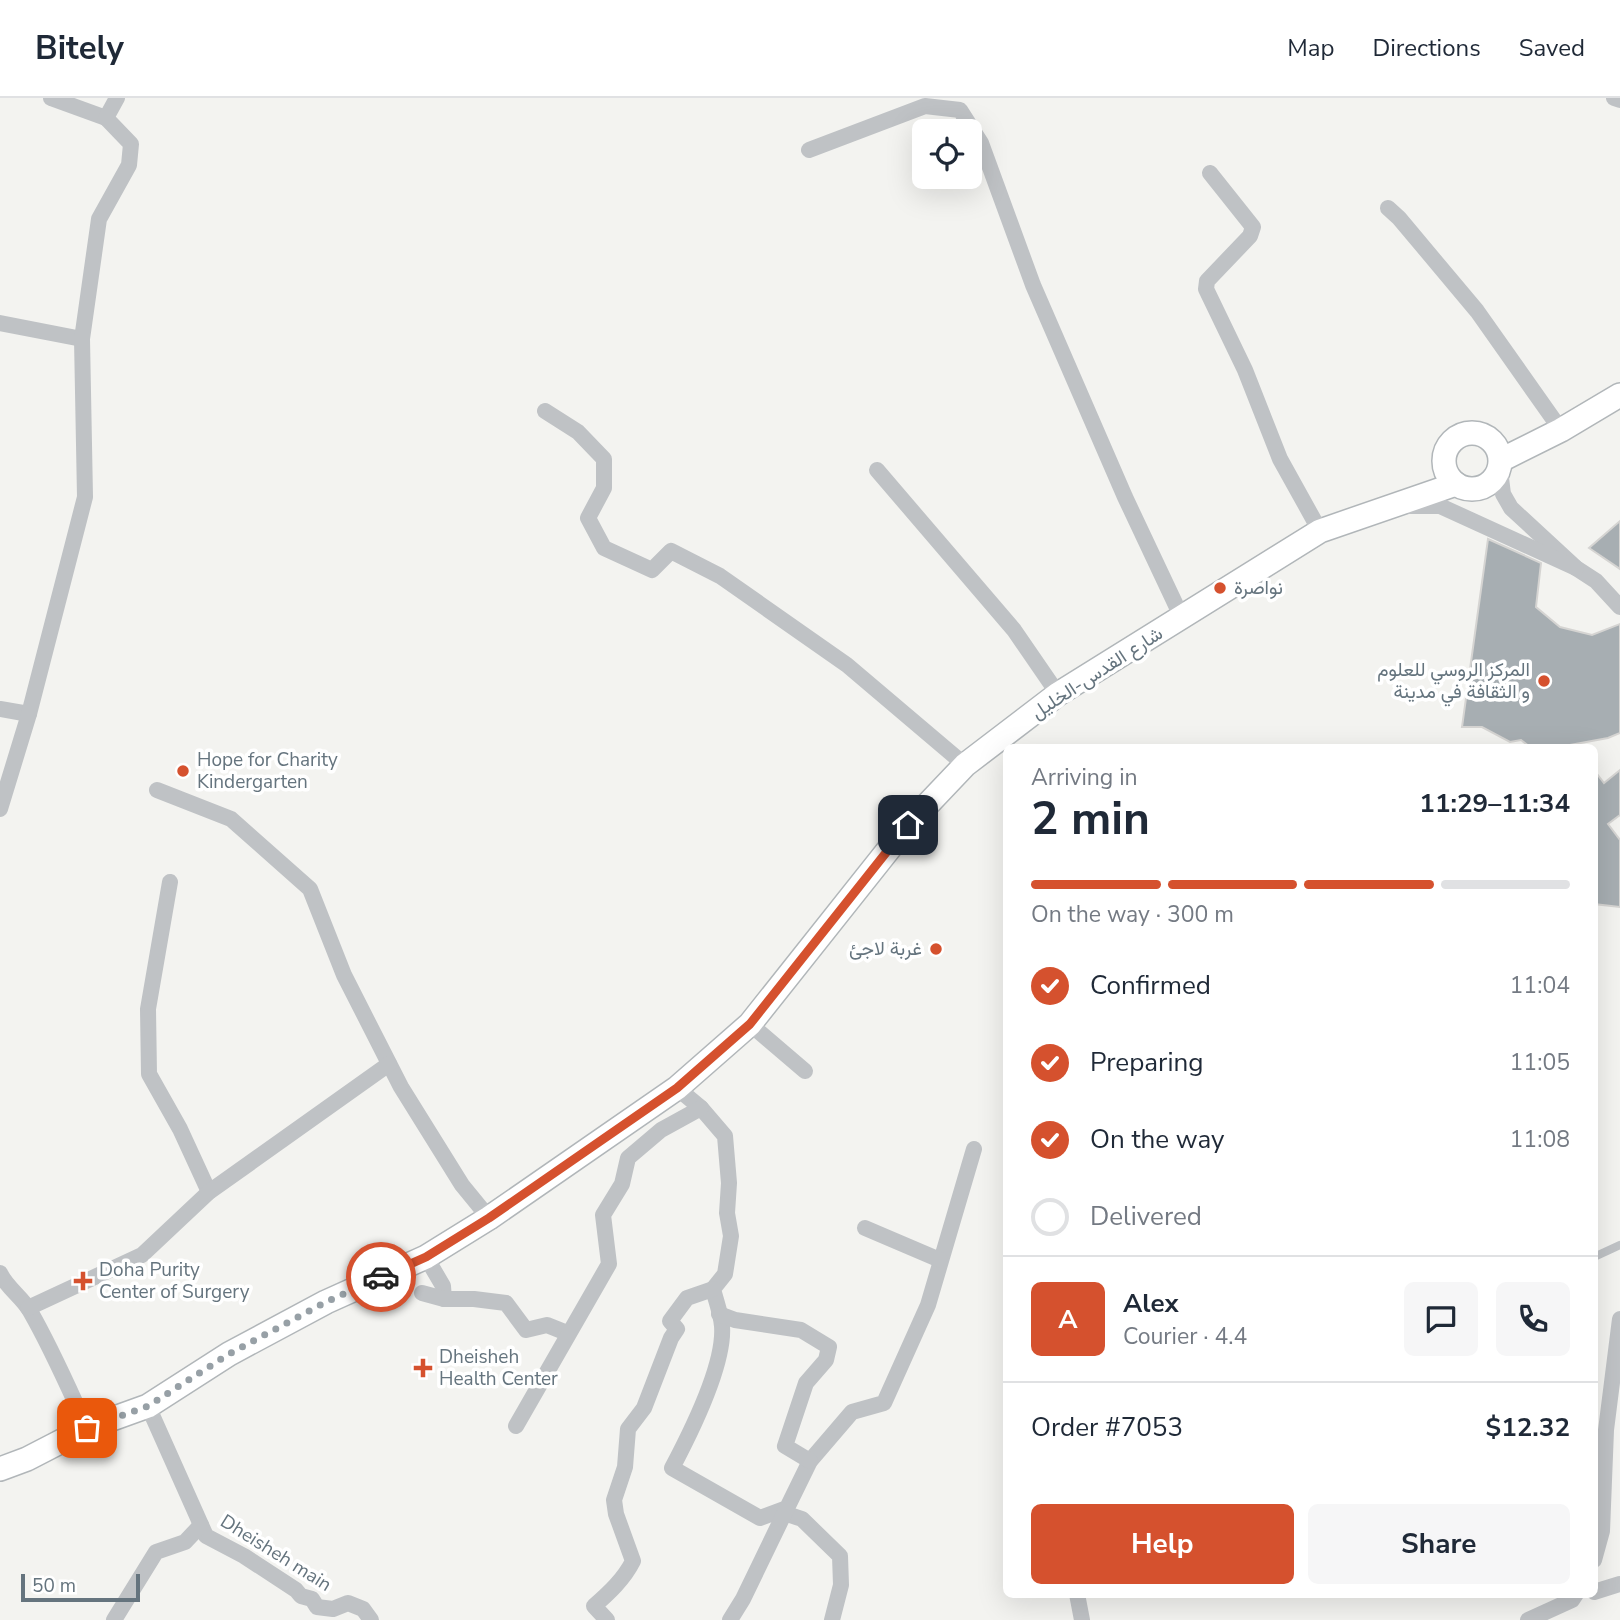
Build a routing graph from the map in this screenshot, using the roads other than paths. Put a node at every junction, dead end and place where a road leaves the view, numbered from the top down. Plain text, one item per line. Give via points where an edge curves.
1 (51, 98) edge
2 (117, 98) edge
3 (1614, 98) edge
4 (1620, 100) edge
5 (962, 104) edge
6 (106, 118) junction
7 (809, 150) dead end
8 (1210, 173) dead end
9 (1388, 208) dead end
10 (0, 323) edge
11 (82, 339) junction
12 (1620, 395) edge
13 (545, 411) dead end
14 (1561, 430) junction
15 (1500, 465) junction
16 (877, 470) dead end
17 (1456, 484) junction
18 (1398, 506) junction
19 (1320, 531) junction
20 (1576, 568) junction
21 (1620, 607) edge
22 (1182, 618) junction
23 (1058, 694) junction
24 (0, 709) edge
25 (29, 714) junction
26 (965, 765) junction
27 (158, 790) dead end
28 (0, 809) edge
29 (170, 882) dead end
30 (750, 1024) junction
31 (389, 1064) junction
32 (804, 1071) dead end
33 (677, 1088) junction
34 (701, 1108) junction
35 (974, 1149) dead end
36 (209, 1192) junction
37 (489, 1218) junction
38 (864, 1228) dead end
39 (1620, 1245) edge
40 (1598, 1255) edge
41 (426, 1257) junction
42 (940, 1260) junction
43 (1, 1279) edge
44 (713, 1289) junction
45 (422, 1293) dead end
46 (444, 1299) junction
47 (28, 1308) junction
48 (719, 1314) junction
49 (1620, 1319) edge
50 (567, 1334) junction
51 (148, 1406) junction
52 (516, 1426) dead end
53 (87, 1428) junction
54 (810, 1461) junction
55 (0, 1469) edge
56 (785, 1510) junction
57 (201, 1525) junction
58 (1598, 1546) edge
59 (1620, 1584) edge
60 (1598, 1591) edge
61 (1078, 1598) edge
62 (1572, 1598) edge
63 (114, 1620) edge
64 (371, 1620) edge
65 (607, 1620) edge
66 (730, 1620) edge
67 (832, 1620) edge
68 (1082, 1620) edge
69 (1528, 1620) edge

1 - 6 street
2 - 6 street
3 - 4 street
5 - 7 street via 925,106
5 - 22 street via 1033,285
6 - 11 street via 131,144 129,165 99,219
8 - 19 street via 1253,227 1250,236 1207,281 1206,289 1280,459
9 - 14 street via 1477,310
10 - 11 street
11 - 25 street via 85,497
12 - 14 main road
13 - 26 street via 578,432 604,459 604,488 588,519 604,548 652,570 671,551 720,576 847,665
14 - 15 main road
15 - 17 main road via 1496,478 1480,489
15 - 17 main road via 1488,437 1461,435 1444,455 1447,473
15 - 20 street via 1503,494 1511,508
16 - 23 street via 1014,630
17 - 18 main road, شارع القدس-الخليل
18 - 19 main road, شارع القدس-الخليل
18 - 20 street via 1440,506
19 - 22 main road, شارع القدس-الخليل
20 - 21 street via 1596,581
22 - 23 main road, شارع القدس-الخليل
23 - 26 main road, شارع القدس-الخليل via 1010,736
24 - 25 street
25 - 28 street
26 - 30 main road, شارع القدس-الخليل via 908,825
27 - 31 street via 231,819 310,889 344,975
29 - 36 street via 148,1009 149,1074
30 - 32 street
30 - 33 main road, شارع القدس-الخليل
31 - 36 street
31 - 37 street via 462,1185
33 - 34 street
33 - 37 main road, شارع القدس-الخليل
34 - 44 street via 725,1136 729,1183 731,1236 725,1274
34 - 50 street via 661,1130 628,1158 622,1184 603,1215 609,1264
35 - 42 street
36 - 47 street via 142,1255
37 - 41 main road, شارع القدس-الخليل
38 - 42 street
39 - 40 lane
41 - 46 street via 443,1286
41 - 51 main road, شارع القدس-الخليل via 314,1308 229,1354
42 - 54 street via 928,1305 884,1403 852,1412
43 - 47 street
44 - 48 street
44 - 65 street via 687,1298 670,1321 677,1329 644,1408 628,1429 625,1468 614,1500 633,1561 594,1606
45 - 46 street
46 - 50 street via 506,1303 526,1330 547,1325
47 - 53 street
48 - 54 street via 801,1330 829,1347 826,1360 806,1383 785,1446
48 - 56 street via 721,1352 696,1423 672,1468 760,1518
49 - 58 street
50 - 52 street
51 - 53 main road, شارع القدس-الخليل
51 - 57 street, Dheisheh main
53 - 55 main road, شارع القدس-الخليل
54 - 56 street
56 - 66 street
56 - 67 street via 802,1519 840,1556 841,1586
57 - 63 street via 185,1542 156,1552
57 - 64 street, Dheisheh main via 206,1536 312,1599 317,1607 333,1609 348,1603 363,1609
59 - 60 street
61 - 68 street
62 - 69 street

